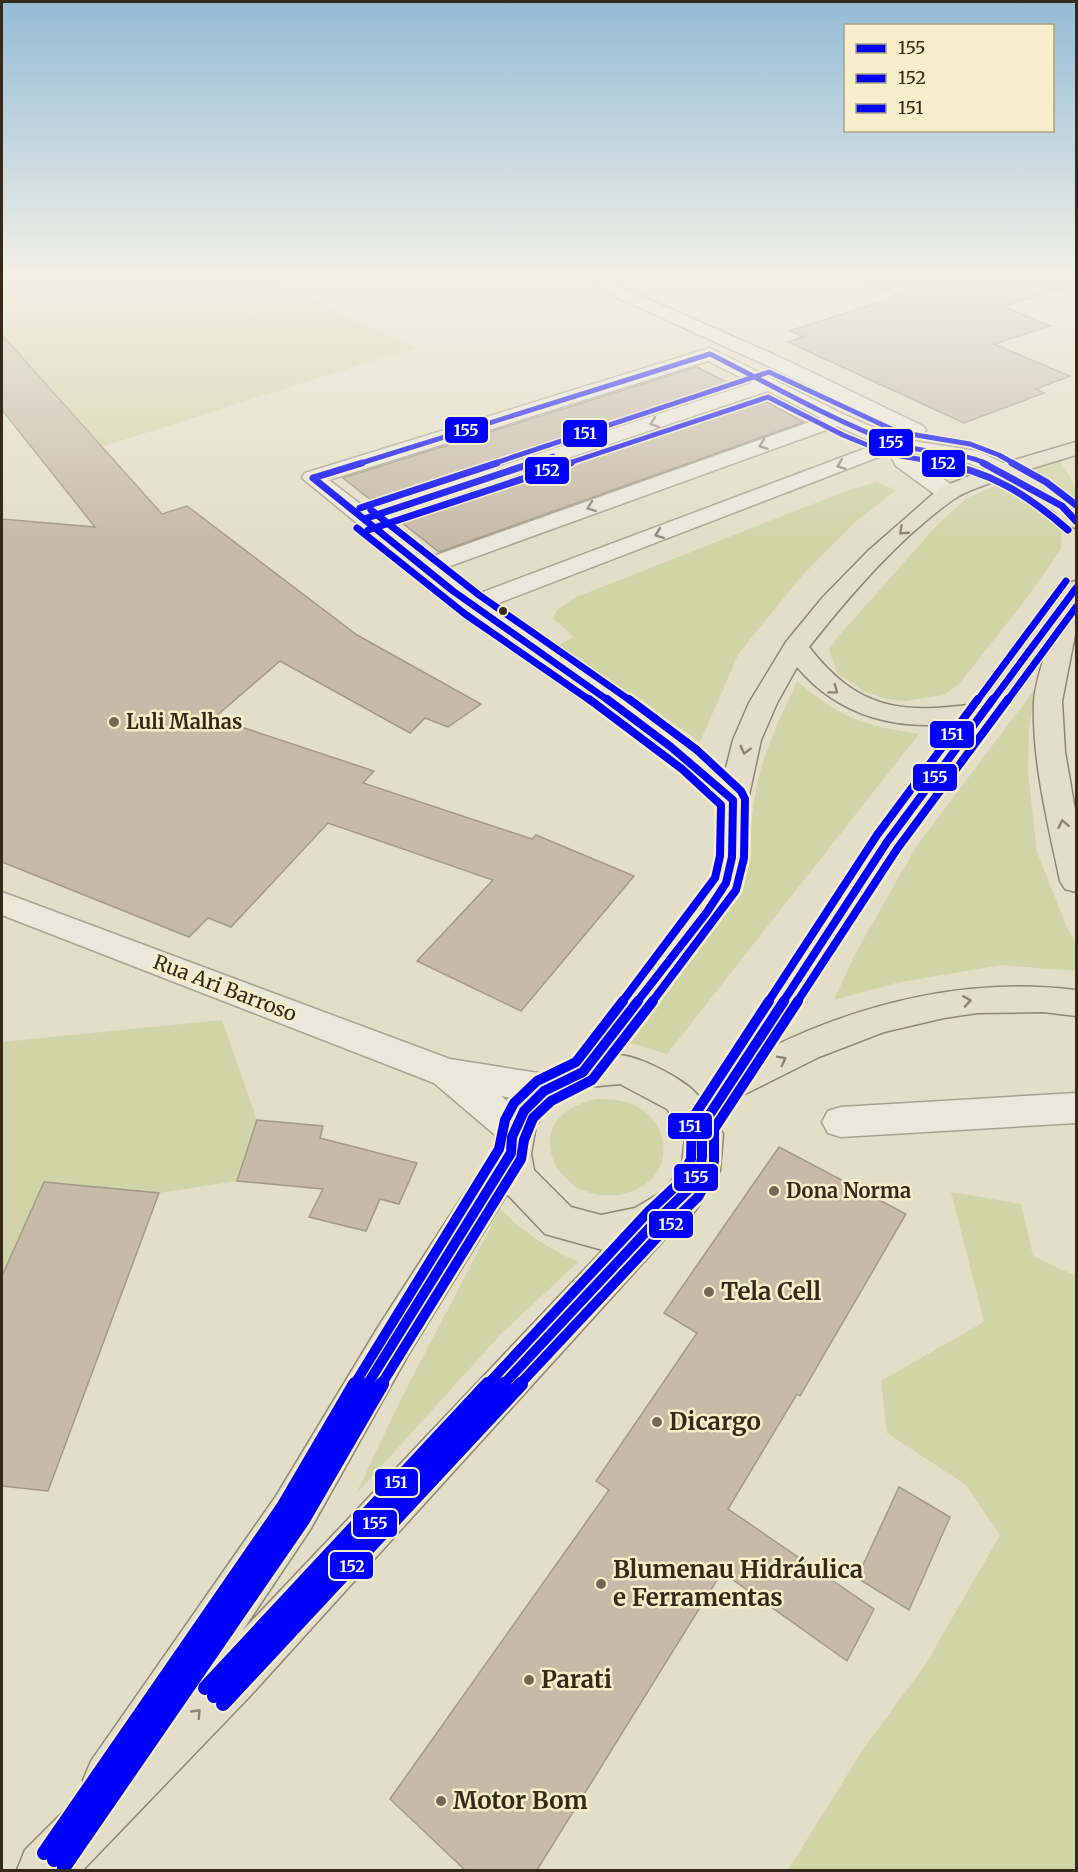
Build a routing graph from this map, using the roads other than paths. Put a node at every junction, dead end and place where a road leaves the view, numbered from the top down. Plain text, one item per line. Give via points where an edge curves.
1 (676, 364) edge
2 (730, 364) edge
3 (780, 364) edge
4 (769, 384) junction
5 (838, 418) junction
6 (896, 444) junction
7 (1077, 448) edge
8 (969, 456) junction
9 (1002, 471) junction
10 (948, 493) junction
11 (364, 519) junction
12 (1077, 521) edge
13 (424, 567) junction
14 (1074, 591) edge
15 (472, 605) junction
16 (795, 647) junction
17 (983, 711) junction
18 (733, 800) junction
19 (1077, 881) edge
20 (2, 903) edge
21 (1077, 1003) edge
22 (583, 1072) junction
23 (447, 1073) junction
24 (730, 1086) junction
25 (545, 1089) junction
26 (1077, 1108) edge
27 (840, 1122) dead end
28 (702, 1126) junction
29 (512, 1141) junction
30 (657, 1220) junction
31 (50, 1865) edge

1 - 11 street via 313,478
2 - 4 street
3 - 8 street
4 - 5 street
4 -> 11 street
5 - 6 street
5 -> 13 street
6 - 8 street
6 - 10 street via 904,461
6 -> 15 street
7 - 9 main road
8 - 9 street
9 - 10 main road
9 - 12 main road via 1062,506
10 -> 16 main road via 876,556
11 - 13 street
13 - 15 street
14 - 17 main road
19 -> 14 main road via 1060,808 1048,700
15 - 18 street via 633,717 690,760
16 -> 17 main road via 813,672 837,693 871,710 923,718
16 -> 18 main road via 754,721
17 - 24 main road via 887,842
18 - 22 main road via 732,857 726,883
20 - 23 street, Rua Ari Barroso
24 -> 21 main road via 816,1043 894,1016 971,999 1053,998
22 - 25 main road
22 - 28 main road via 625,1069 649,1078 671,1090
23 - 25 street, Rua Ari Barroso
23 - 29 street, Rua Ari Barroso
24 - 28 main road
25 - 29 main road via 532,1099
26 - 27 street
28 - 30 main road via 706,1145 696,1183 685,1198
29 - 30 main road via 520,1184 532,1202 576,1229 602,1233
29 - 31 main road via 293,1513
31 -> 30 main road via 233,1677

